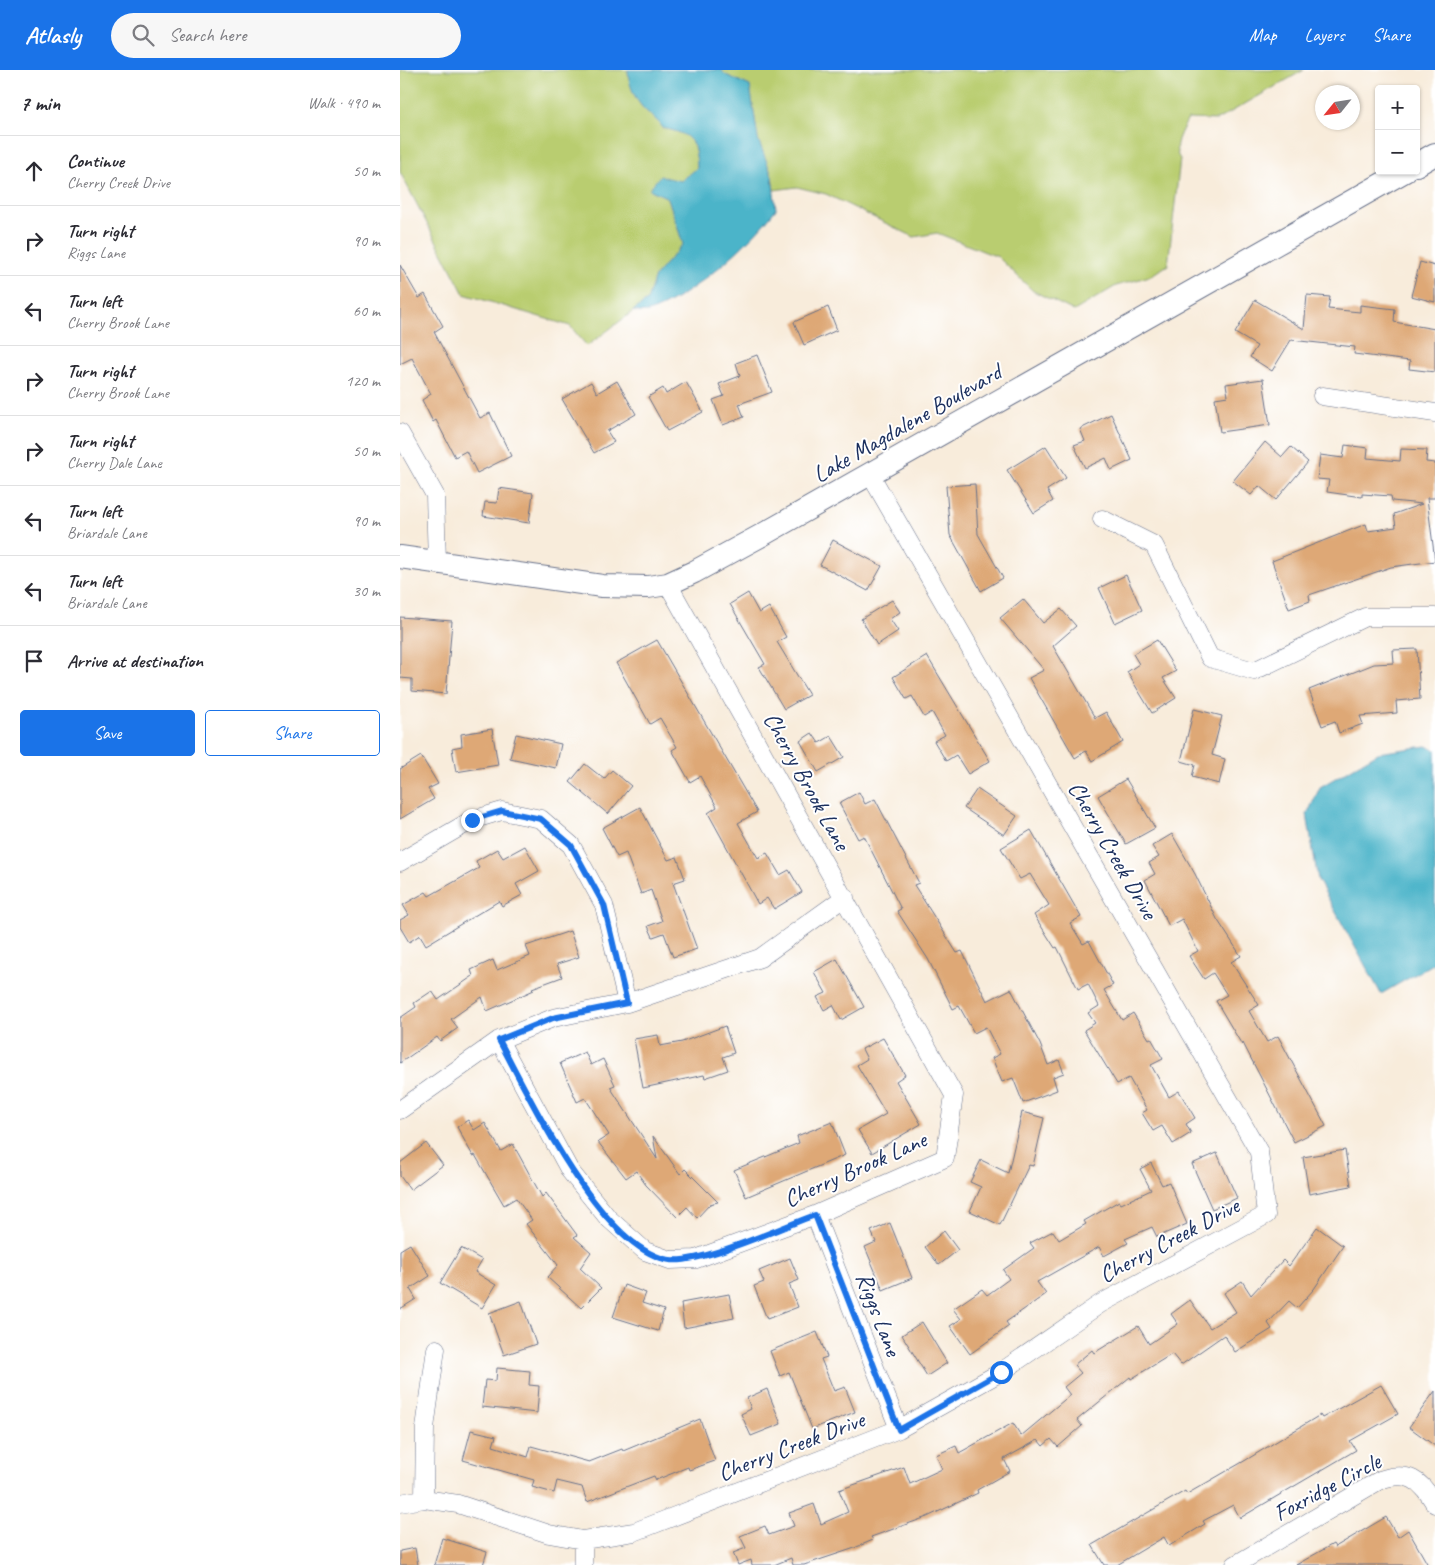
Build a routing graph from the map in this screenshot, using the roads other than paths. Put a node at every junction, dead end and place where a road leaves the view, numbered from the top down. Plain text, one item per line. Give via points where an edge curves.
1 (1435, 154) edge
2 (1420, 163) edge
3 (1398, 175) edge
4 (1322, 396) dead end
5 (1435, 413) edge
6 (400, 433) edge
7 (870, 474) junction
8 (1102, 519) dead end
9 (400, 557) edge
10 (437, 562) junction
11 (668, 584) junction
12 (1435, 617) edge
13 (400, 862) edge
14 (845, 897) junction
15 (627, 1003) junction
16 (499, 1040) junction
17 (400, 1110) edge
18 (815, 1215) junction
19 (436, 1349) dead end
20 (899, 1430) junction
21 (424, 1499) junction
22 (400, 1503) edge
23 (1435, 1504) edge
24 (583, 1540) junction
25 (583, 1565) edge
26 (1235, 1565) edge

1 - 2 street
3 - 7 street, Lake Magdalene Boulevard
4 - 5 street
6 - 10 street via 435,494
7 - 11 street, Lake Magdalene Boulevard
7 - 20 street, Cherry Creek Drive via 1259,1152 1266,1215 1100,1304 1001,1372
8 - 12 street via 1154,545 1210,658 1254,671 1365,617
9 - 10 street, Lake Magdalene Boulevard
10 - 11 street, Lake Magdalene Boulevard via 602,586
11 - 14 street, Cherry Brook Lane
13 - 15 street via 472,820 502,811 541,819 571,845 604,905
14 - 15 street via 760,958
14 - 18 street, Cherry Brook Lane via 954,1095 944,1158
15 - 16 street via 553,1018
16 - 17 street
16 - 18 street, Cherry Brook Lane via 570,1170 608,1218 645,1251 670,1260 696,1259
18 - 20 street, Riggs Lane
19 - 21 street via 425,1428
20 - 24 street, Cherry Creek Drive via 634,1532
21 - 22 street, Cherry Creek Drive
21 - 24 street, Cherry Creek Drive via 458,1504 549,1534
23 - 26 street, Foxridge Circle via 1412,1478 1393,1476 1380,1480
24 - 25 street

